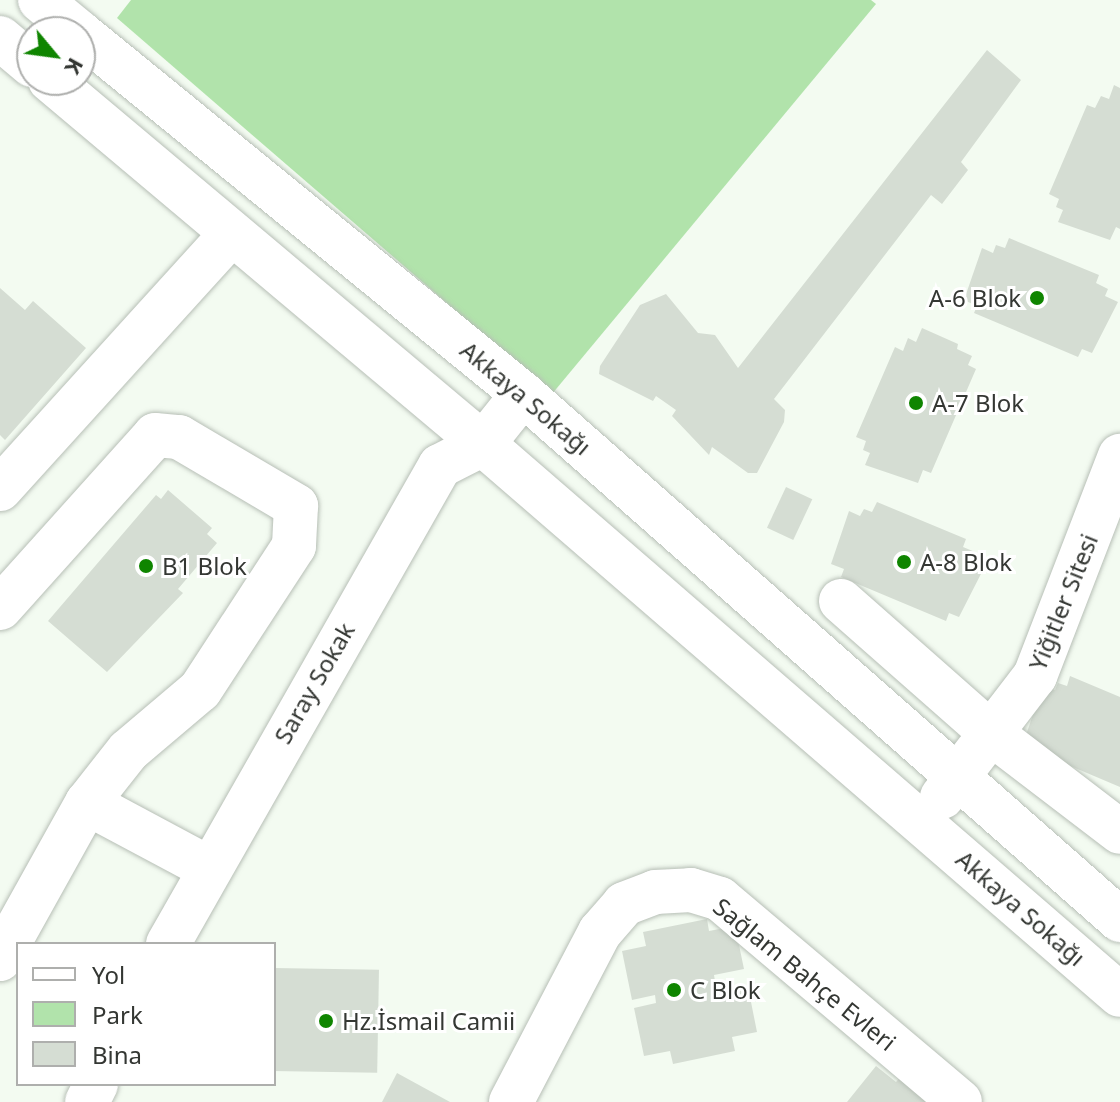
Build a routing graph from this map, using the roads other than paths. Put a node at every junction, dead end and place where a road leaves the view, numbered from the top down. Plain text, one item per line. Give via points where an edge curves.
1 (40, 0) edge
2 (60, 16) edge
3 (0, 38) edge
4 (96, 46) edge
5 (16, 52) edge
6 (69, 96) edge
7 (232, 233) junction
8 (523, 394) junction
9 (483, 444) junction
10 (1120, 456) edge
11 (0, 489) edge
12 (841, 601) dead end
13 (0, 608) edge
14 (992, 734) junction
15 (960, 777) junction
16 (87, 803) junction
17 (922, 820) junction
18 (1120, 832) edge
19 (207, 867) junction
20 (1120, 920) edge
21 (169, 942) edge
22 (0, 959) edge
23 (1120, 995) edge
24 (511, 1102) edge
25 (960, 1102) edge

1 - 2 street, Akkaya Sokağı
3 - 5 street
4 - 8 street, Akkaya Sokağı
6 - 7 street, Akkaya Sokağı
7 - 9 street, Akkaya Sokağı
7 - 11 street
8 - 9 street
8 - 15 street, Akkaya Sokağı
9 - 17 street, Akkaya Sokağı
9 - 19 street, Saray Sokak via 440,466
10 - 14 street, Yiğitler Sitesi via 1035,676
12 - 14 street
13 - 16 street via 155,435 179,437 296,506 294,546 200,690 128,751
14 - 15 street, Yiğitler Sitesi
14 - 18 street
15 - 17 street
15 - 20 street, Akkaya Sokağı
16 - 19 street
16 - 22 street
17 - 23 street, Akkaya Sokağı
19 - 21 street, Saray Sokak
24 - 25 street, Sağlam Bahçe Evleri via 600,932 624,904 655,892 691,890 720,899

